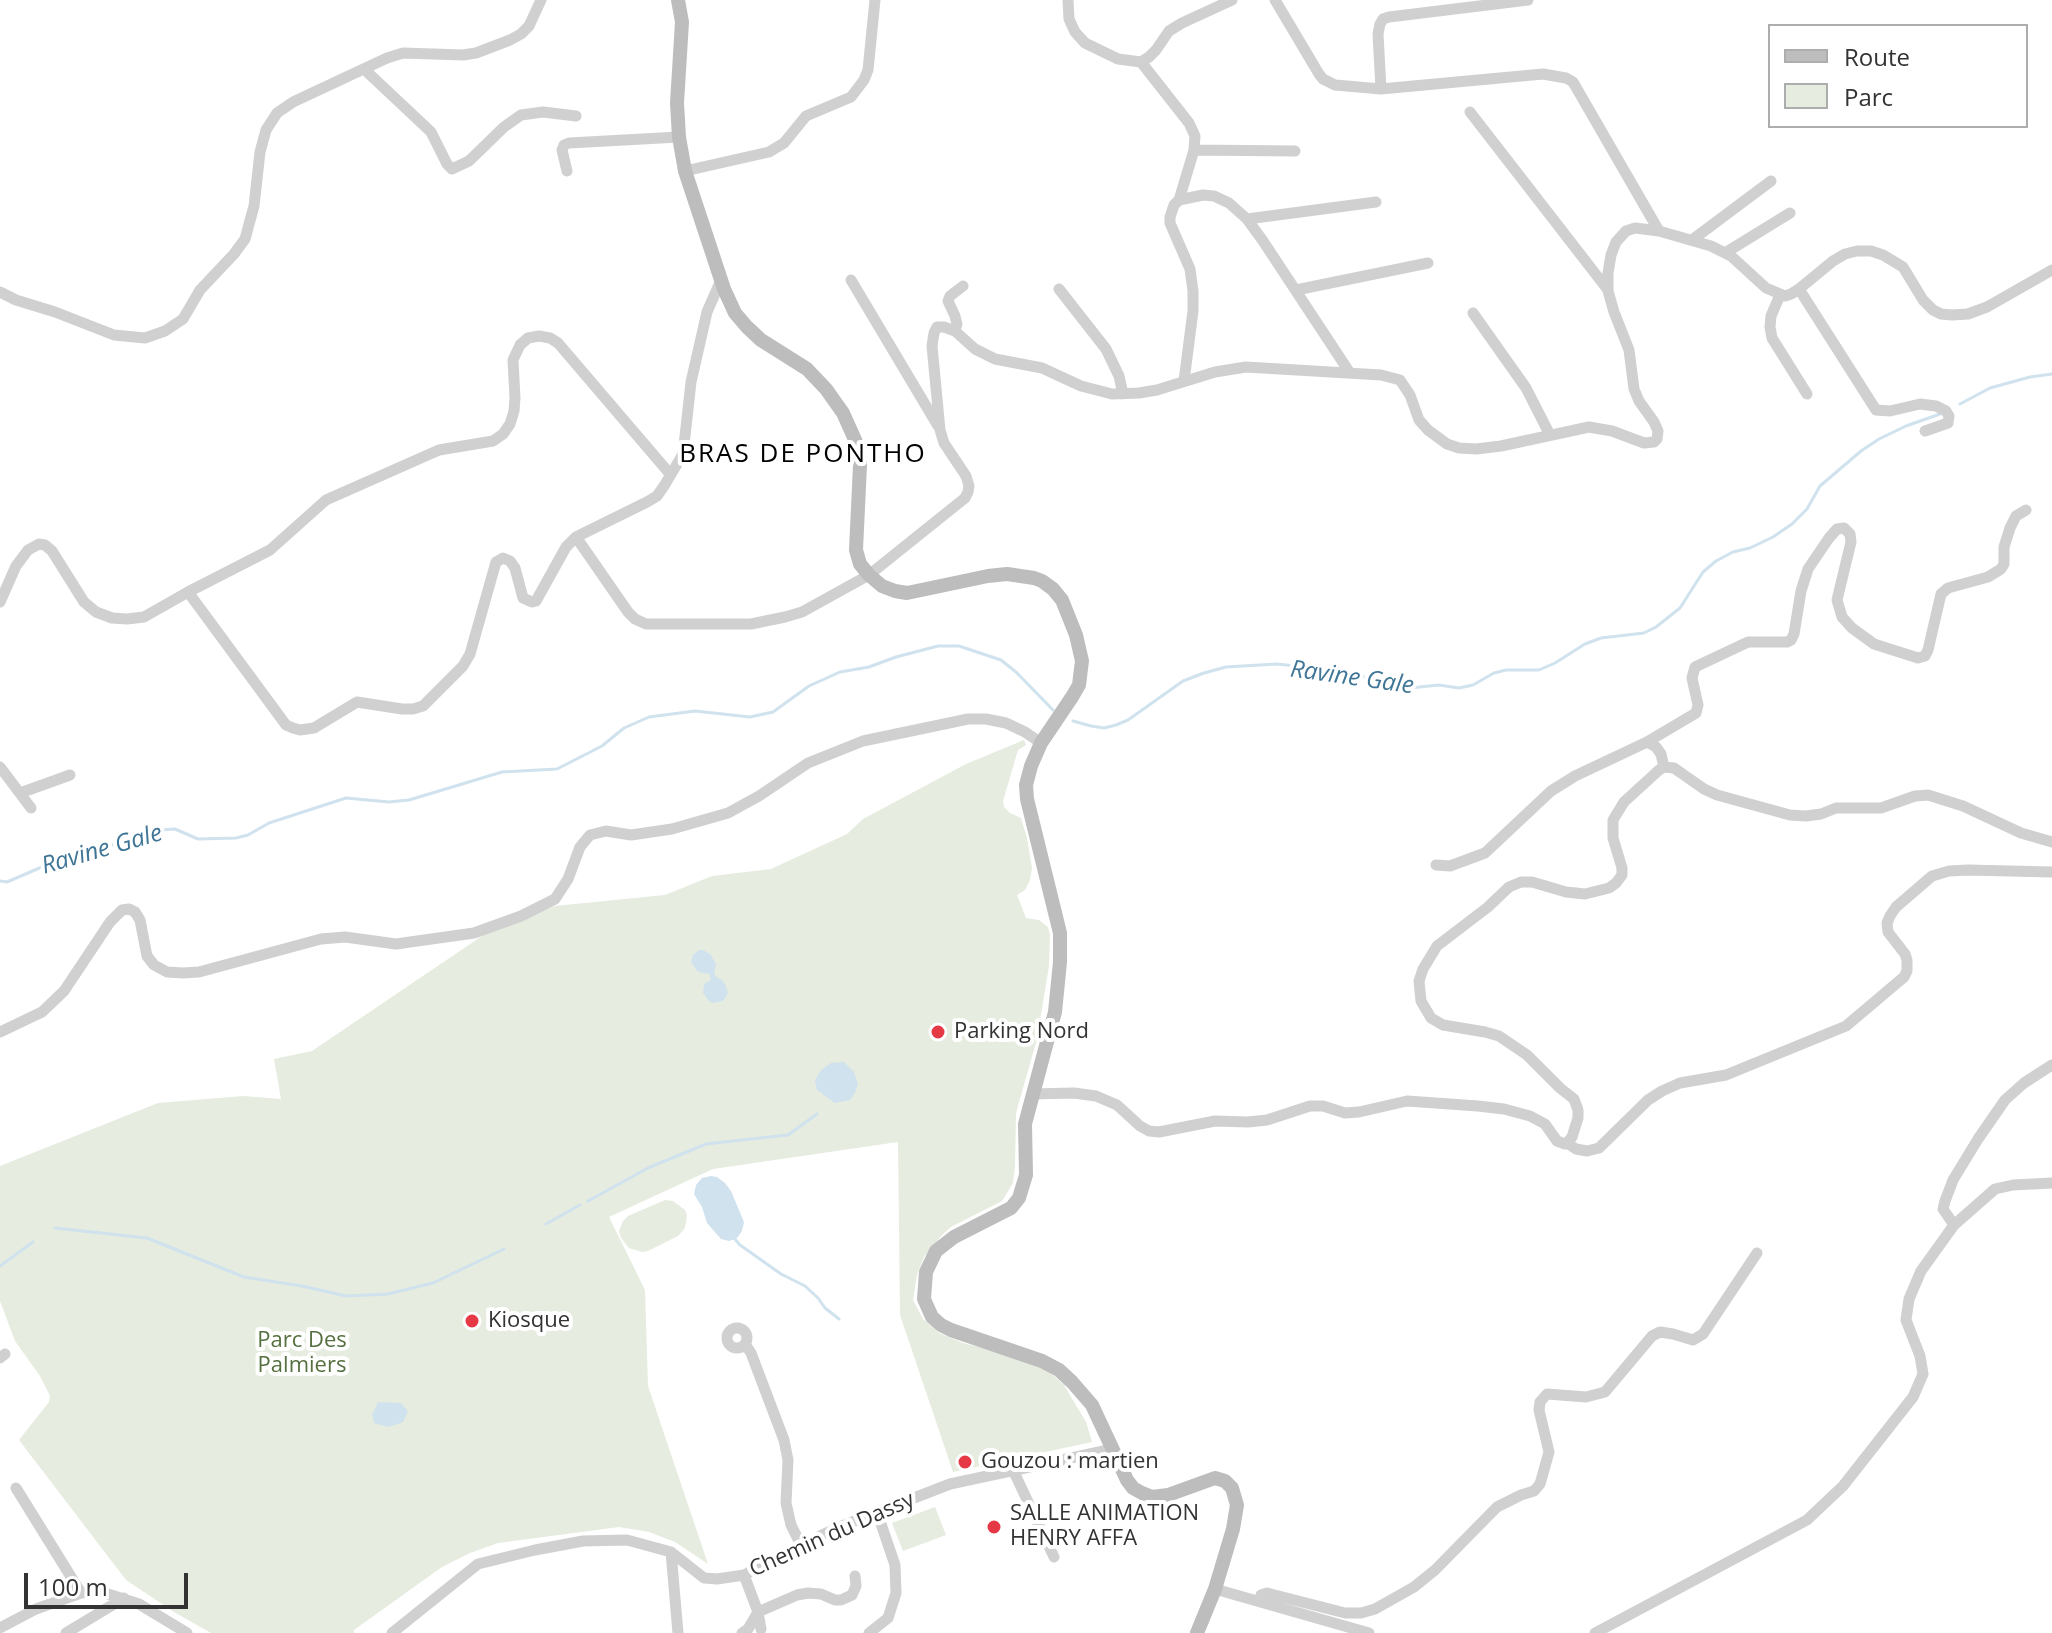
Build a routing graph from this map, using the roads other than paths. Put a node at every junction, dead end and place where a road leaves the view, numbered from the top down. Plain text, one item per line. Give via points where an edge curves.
1 (541, 0) edge
2 (678, 0) edge
3 (875, 0) edge
4 (1068, 0) edge
5 (1232, 0) edge
6 (1275, 0) edge
7 (1528, 0) edge
8 (1141, 62) junction
9 (364, 69) junction
10 (1381, 89) junction
11 (1470, 112) dead end
12 (576, 116) dead end
13 (679, 137) junction
14 (1194, 150) junction
15 (1295, 151) dead end
16 (567, 171) dead end
17 (685, 171) junction
18 (1771, 181) dead end
19 (1179, 200) junction
20 (1376, 202) dead end
21 (1790, 213) dead end
22 (1247, 219) junction
23 (1659, 231) junction
24 (1692, 240) junction
25 (1725, 253) junction
26 (1428, 263) dead end
27 (2052, 270) edge
28 (721, 280) junction
29 (851, 280) dead end
30 (963, 286) dead end
31 (1059, 289) dead end
32 (1799, 289) junction
33 (1296, 290) junction
34 (1608, 291) junction
35 (0, 292) edge
36 (1780, 295) junction
37 (1473, 313) dead end
38 (955, 331) junction
39 (1350, 373) junction
40 (1184, 381) junction
41 (1123, 394) junction
42 (1807, 394) dead end
43 (940, 430) junction
44 (1925, 431) dead end
45 (1550, 435) junction
46 (670, 474) junction
47 (2026, 510) dead end
48 (576, 537) junction
49 (869, 575) junction
50 (188, 592) junction
51 (0, 602) edge
52 (1647, 742) junction
53 (1041, 743) junction
54 (0, 767) edge
55 (1664, 767) junction
56 (70, 775) dead end
57 (20, 793) junction
58 (31, 808) dead end
59 (2052, 842) edge
60 (1436, 865) dead end
61 (2052, 872) edge
62 (0, 1032) edge
63 (2052, 1065) edge
64 (1032, 1094) junction
65 (1567, 1143) junction
66 (2052, 1183) edge
67 (1954, 1225) junction
68 (1757, 1253) dead end
69 (745, 1344) dead end
70 (1113, 1449) junction
71 (1013, 1470) junction
72 (16, 1488) dead end
73 (877, 1512) junction
74 (801, 1545) junction
75 (671, 1552) junction
76 (1054, 1557) dead end
77 (744, 1575) junction
78 (855, 1576) dead end
79 (1215, 1589) junction
80 (81, 1593) junction
81 (124, 1598) junction
82 (1260, 1601) junction
83 (758, 1612) junction
84 (0, 1628) edge
85 (761, 1629) dead end
86 (66, 1633) edge
87 (187, 1633) edge
88 (392, 1633) edge
89 (678, 1633) edge
90 (742, 1633) edge
91 (869, 1633) edge
92 (1197, 1633) edge
93 (1369, 1633) edge
94 (1595, 1633) edge

1 - 9 street via 529,26 510,40 463,55 403,53
2 - 13 main road
3 - 17 street via 868,70 851,97 806,116 784,143 769,152
4 - 8 street via 1069,19 1085,43 1118,59
5 - 8 street via 1169,31
6 - 10 street via 1323,79
7 - 10 street via 1383,19 1378,34
8 - 14 street via 1189,123
9 - 12 street via 431,132 452,169 469,161 521,115
9 - 35 street via 277,113 260,152 245,239 200,290 183,319 165,331 145,338 114,335
10 - 23 street via 1543,74 1566,78
11 - 34 street
13 - 16 street via 569,143 562,150
13 - 17 main road
14 - 15 street
14 - 19 street
17 - 28 main road
18 - 24 street
19 - 22 street via 1214,196
19 - 40 street via 1170,223 1190,269 1193,291
20 - 22 street
21 - 25 street
22 - 33 street
23 - 24 street
23 - 34 street via 1635,228 1620,236 1611,255
24 - 25 street
25 - 36 street
26 - 33 street
27 - 32 street via 1968,314 1933,310 1903,267 1871,251 1845,254
28 - 46 street via 707,312 691,382 683,454
28 - 49 main road via 747,327 807,369 843,413 860,465 856,550
29 - 43 street
30 - 38 street via 948,301
31 - 41 street via 1106,349
32 - 36 street
32 - 44 street via 1876,410 1920,404 1946,411 1948,423
33 - 39 street
34 - 45 street via 1629,350 1634,389 1656,427 1657,439 1644,443 1595,427
36 - 42 street via 1771,316 1772,338
37 - 45 street via 1526,388
38 - 41 street via 995,359
38 - 43 street via 937,327 933,340
39 - 40 street via 1246,367
39 - 45 street via 1400,380 1419,420 1447,444 1476,449
40 - 41 street
43 - 49 street via 966,476 968,492
46 - 48 street via 657,496
46 - 50 street via 558,343 528,338 513,360 514,411 503,434 493,441 439,450 326,500 270,550
47 - 52 street via 2010,528 2001,569 1941,594 1928,650 1918,658 1874,644 1842,617 1837,600 1851,542 1844,528 1837,529 1808,569 1791,640 1748,642 1695,667 1696,713
48 - 49 street via 628,612 646,624 751,624 785,617
48 - 50 street via 532,602 523,598 510,561 496,562 470,654 423,706 402,709 357,702 307,730 286,725
49 - 53 main road via 882,586 907,593 1007,574 1034,578 1053,589 1062,600 1082,661 1079,685
50 - 51 street via 144,617 112,618 84,602 52,551 39,544 16,566
52 - 55 street via 1661,754
52 - 60 street via 1551,791 1485,853 1450,866
53 - 62 street via 1006,723 977,719 863,741 797,768 728,813 672,829 590,835 555,899 474,933 396,944 321,939 199,972 167,972 147,956 135,912 122,910 53,1002
53 - 64 main road via 1026,785 1027,799 1060,933 1060,962 1055,1012
54 - 57 street
55 - 59 street via 1717,795 1790,815 1881,808 1928,795
55 - 65 street via 1624,802 1613,820 1622,868 1616,883 1585,894 1532,882 1509,887 1437,946 1419,981 1421,1001 1431,1018 1499,1036 1574,1099 1578,1118
56 - 57 street
57 - 58 street
61 - 65 street via 1968,870 1932,876 1896,907 1887,923 1907,960 1904,977 1846,1026 1726,1075 1662,1091 1599,1148 1587,1151
63 - 67 street via 2005,1100 1978,1139 1945,1201 1943,1209
64 - 65 street via 1096,1096 1117,1105 1140,1126 1159,1132 1215,1121 1267,1120 1310,1106 1345,1113 1407,1101 1478,1106 1530,1116 1545,1124 1557,1141
64 - 70 main road via 1025,1124 1026,1175 1019,1198 1004,1213 936,1251 926,1272 924,1299 941,1325 1059,1370 1092,1405
66 - 67 street via 1995,1189
67 - 94 street via 1921,1271 1909,1299 1906,1320 1923,1374 1913,1397 1843,1486 1807,1520
68 - 82 street via 1703,1334 1693,1340 1660,1332 1652,1336 1605,1392 1586,1397 1547,1394 1539,1410 1549,1452 1540,1484 1497,1507 1414,1587 1361,1613 1267,1593
69 - 74 street via 784,1440 786,1503
70 - 71 street, Chemin du Dassy
70 - 79 main road via 1133,1488 1152,1497 1215,1478 1232,1488 1237,1505 1233,1529
71 - 73 street, Chemin du Dassy via 950,1484
71 - 76 street
72 - 80 street
73 - 74 street, Chemin du Dassy
73 - 91 street via 895,1565 896,1593 888,1618
74 - 77 street, Chemin du Dassy
75 - 77 street, Chemin du Dassy via 704,1578
75 - 88 street, Chemin du Dassy via 627,1540 583,1541 478,1564
75 - 89 street
77 - 83 street
78 - 83 street via 855,1591 841,1600 808,1593
79 - 82 street
79 - 92 main road
80 - 81 street
80 - 84 street
81 - 86 street
81 - 87 street
82 - 93 street
83 - 85 street
83 - 90 street

